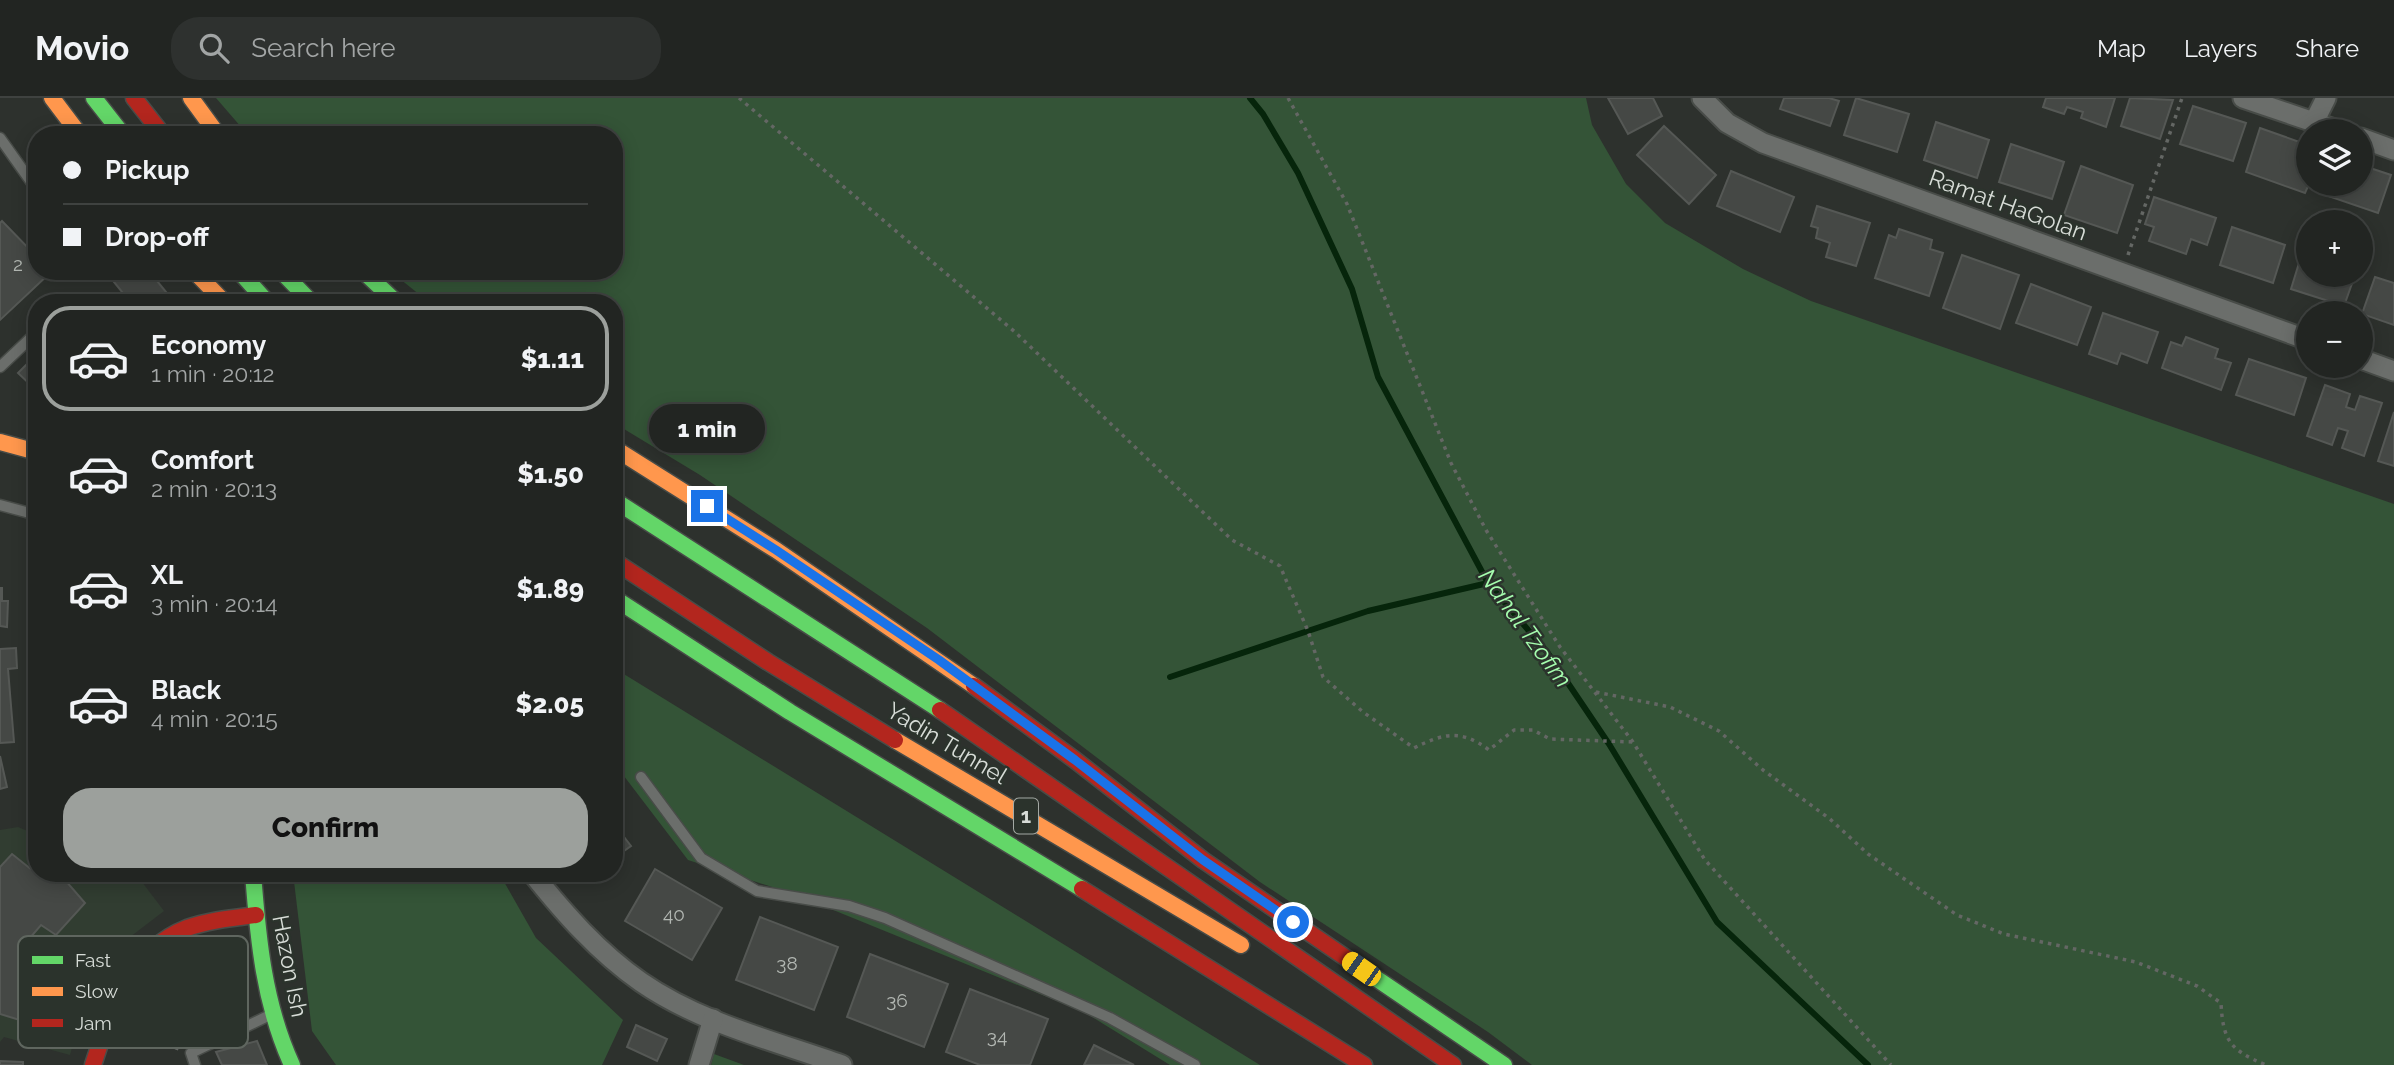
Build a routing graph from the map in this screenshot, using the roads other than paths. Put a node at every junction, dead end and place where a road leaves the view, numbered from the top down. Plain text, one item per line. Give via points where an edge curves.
1 (52, 98) edge
2 (94, 98) edge
3 (134, 98) edge
4 (191, 98) edge
5 (1703, 98) edge
6 (2243, 98) edge
7 (2326, 98) edge
8 (2305, 119) edge
9 (2316, 119) edge
10 (73, 126) edge
11 (116, 126) edge
12 (156, 126) edge
13 (211, 126) edge
14 (0, 138) edge
15 (2373, 142) edge
16 (2394, 150) edge
17 (28, 177) edge
18 (203, 280) edge
19 (247, 280) edge
20 (290, 280) edge
21 (373, 280) edge
22 (216, 294) edge
23 (260, 294) edge
24 (303, 294) edge
25 (387, 294) edge
26 (2296, 336) edge
27 (28, 341) edge
28 (2373, 363) edge
29 (0, 367) edge
30 (2394, 371) edge
31 (0, 442) edge
32 (28, 450) edge
33 (623, 454) edge
34 (0, 505) edge
35 (623, 506) edge
36 (28, 513) edge
37 (623, 567) edge
38 (623, 604) edge
39 (641, 777) dead end
40 (254, 882) edge
41 (540, 882) edge
42 (256, 915) junction
43 (174, 936) edge
44 (1251, 951) dead end
45 (1311, 987) dead end
46 (1222, 995) dead end
47 (274, 1013) junction
48 (713, 1019) junction
49 (248, 1026) edge
50 (98, 1048) edge
51 (201, 1048) edge
52 (93, 1065) edge
53 (195, 1065) edge
54 (292, 1065) edge
55 (699, 1065) edge
56 (842, 1065) edge
57 (1195, 1065) edge
58 (1343, 1065) edge
59 (1364, 1065) edge
60 (1442, 1065) edge
61 (1453, 1065) edge
62 (1504, 1065) edge

1 - 10 main road
2 - 11 main road
3 - 12 main road
4 - 13 main road
5 - 26 street, Ramat HaGolan via 1727,122 1763,143
6 - 8 street
7 - 9 street
14 - 17 lane
15 - 16 street
18 - 22 main road
19 - 23 main road
20 - 24 main road
21 - 25 main road
27 - 29 lane
28 - 30 street
31 - 32 main road
33 - 62 main road via 939,660 1203,860
34 - 36 lane
35 - 61 main road via 973,731
37 - 44 main road, Yadin Tunnel / 1 via 798,680
38 - 59 main road, 1 via 770,700 1176,945
39 - 57 lane via 701,858 757,891 849,906 885,918 1110,1018
40 - 42 main road, Hazon Ish
41 - 48 street via 618,964 668,999
42 - 43 main road via 197,924
42 - 47 main road, Hazon Ish
45 - 60 main road
46 - 58 main road
47 - 49 lane
47 - 54 main road, Hazon Ish
48 - 55 street
48 - 56 street
50 - 52 main road
51 - 53 lane via 191,1053

